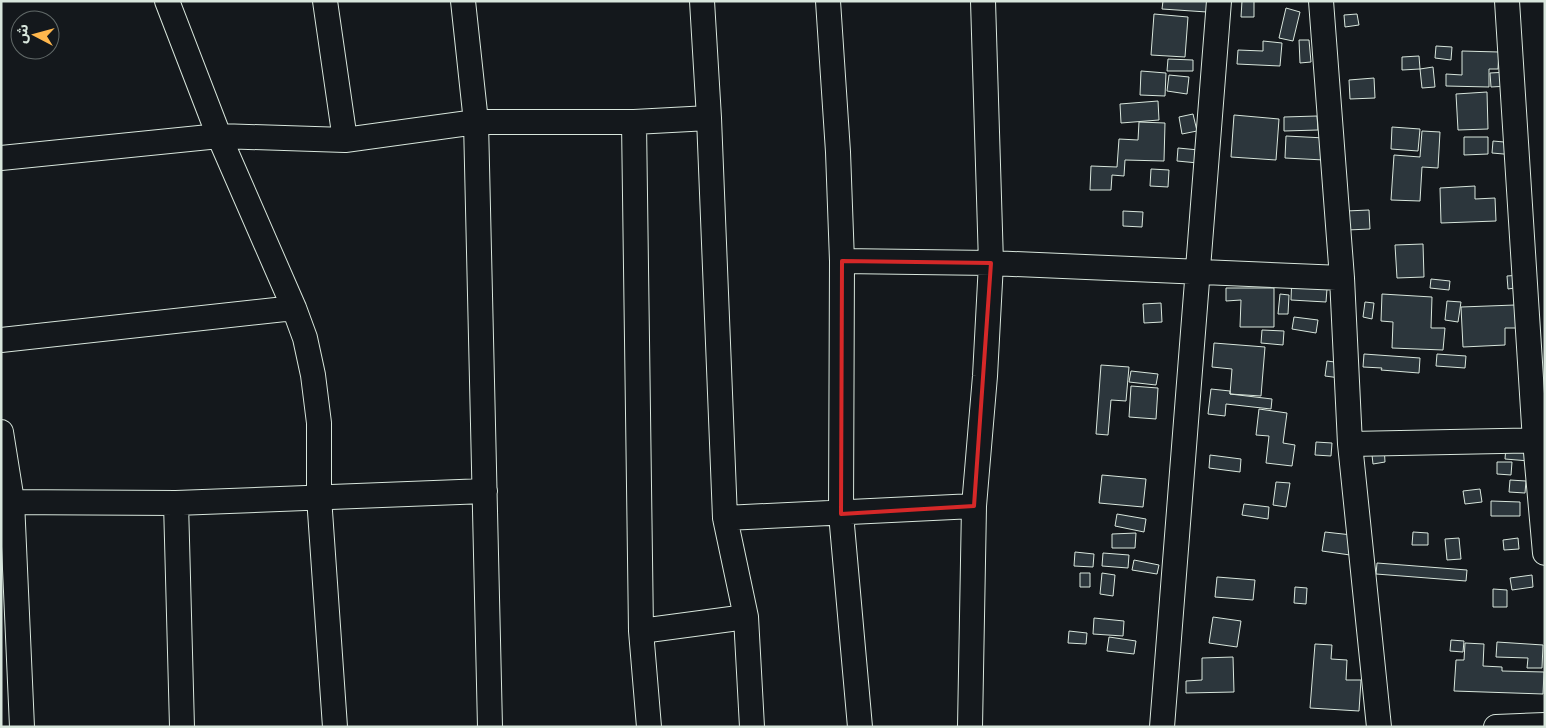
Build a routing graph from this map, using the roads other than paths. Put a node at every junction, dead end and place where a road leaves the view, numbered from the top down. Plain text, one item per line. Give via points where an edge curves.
1 (167, 1) edge
2 (325, 1) edge
3 (463, 1) edge
4 (702, 1) edge
5 (828, 1) edge
6 (983, 1) edge
7 (1219, 1) edge
8 (1321, 1) edge
9 (1507, 1) edge
10 (710, 118) junction
11 (476, 122) junction
12 (634, 122) junction
13 (219, 136) junction
14 (345, 140) junction
15 (1, 158) edge
16 (842, 261) junction
17 (991, 263) junction
18 (1199, 272) junction
19 (1342, 278) junction
20 (294, 308) junction
21 (1, 340) edge
22 (1, 432) edge
23 (1540, 440) edge
24 (1350, 444) junction
25 (485, 491) junction
26 (319, 497) junction
27 (6, 501) edge
28 (176, 503) junction
29 (974, 506) junction
30 (841, 514) junction
31 (726, 518) junction
32 (1545, 553) edge
33 (746, 617) junction
34 (640, 631) junction
35 (1545, 725) edge
36 (22, 727) edge
37 (182, 727) edge
38 (335, 727) edge
39 (490, 727) edge
40 (649, 727) edge
41 (752, 727) edge
42 (860, 727) edge
43 (970, 727) edge
44 (1162, 727) edge
45 (1379, 727) edge
46 (1496, 727) edge

1 - 13 street
2 - 14 street
3 - 11 street
4 - 10 street
5 - 16 street
6 - 17 street
7 - 18 street
8 - 19 street
9 - 23 street
10 - 12 street
10 - 31 street
11 - 12 street
11 - 14 street
11 - 25 street
12 - 34 street
13 - 14 street
13 - 15 street
13 - 20 street
16 - 17 street
16 - 30 street
17 - 18 street
17 - 29 street
18 - 19 street
18 - 44 street
19 - 24 street
20 - 21 street
20 - 26 street via 313,375 319,424
22 - 27 street
23 - 24 street
23 - 32 street
24 - 45 street
25 - 26 street
25 - 39 street
26 - 28 street
26 - 38 street
27 - 28 street
27 - 36 street
28 - 37 street
29 - 30 street
29 - 43 street
30 - 31 street
30 - 42 street
31 - 33 street
33 - 34 street
33 - 41 street
34 - 40 street
35 - 46 street

